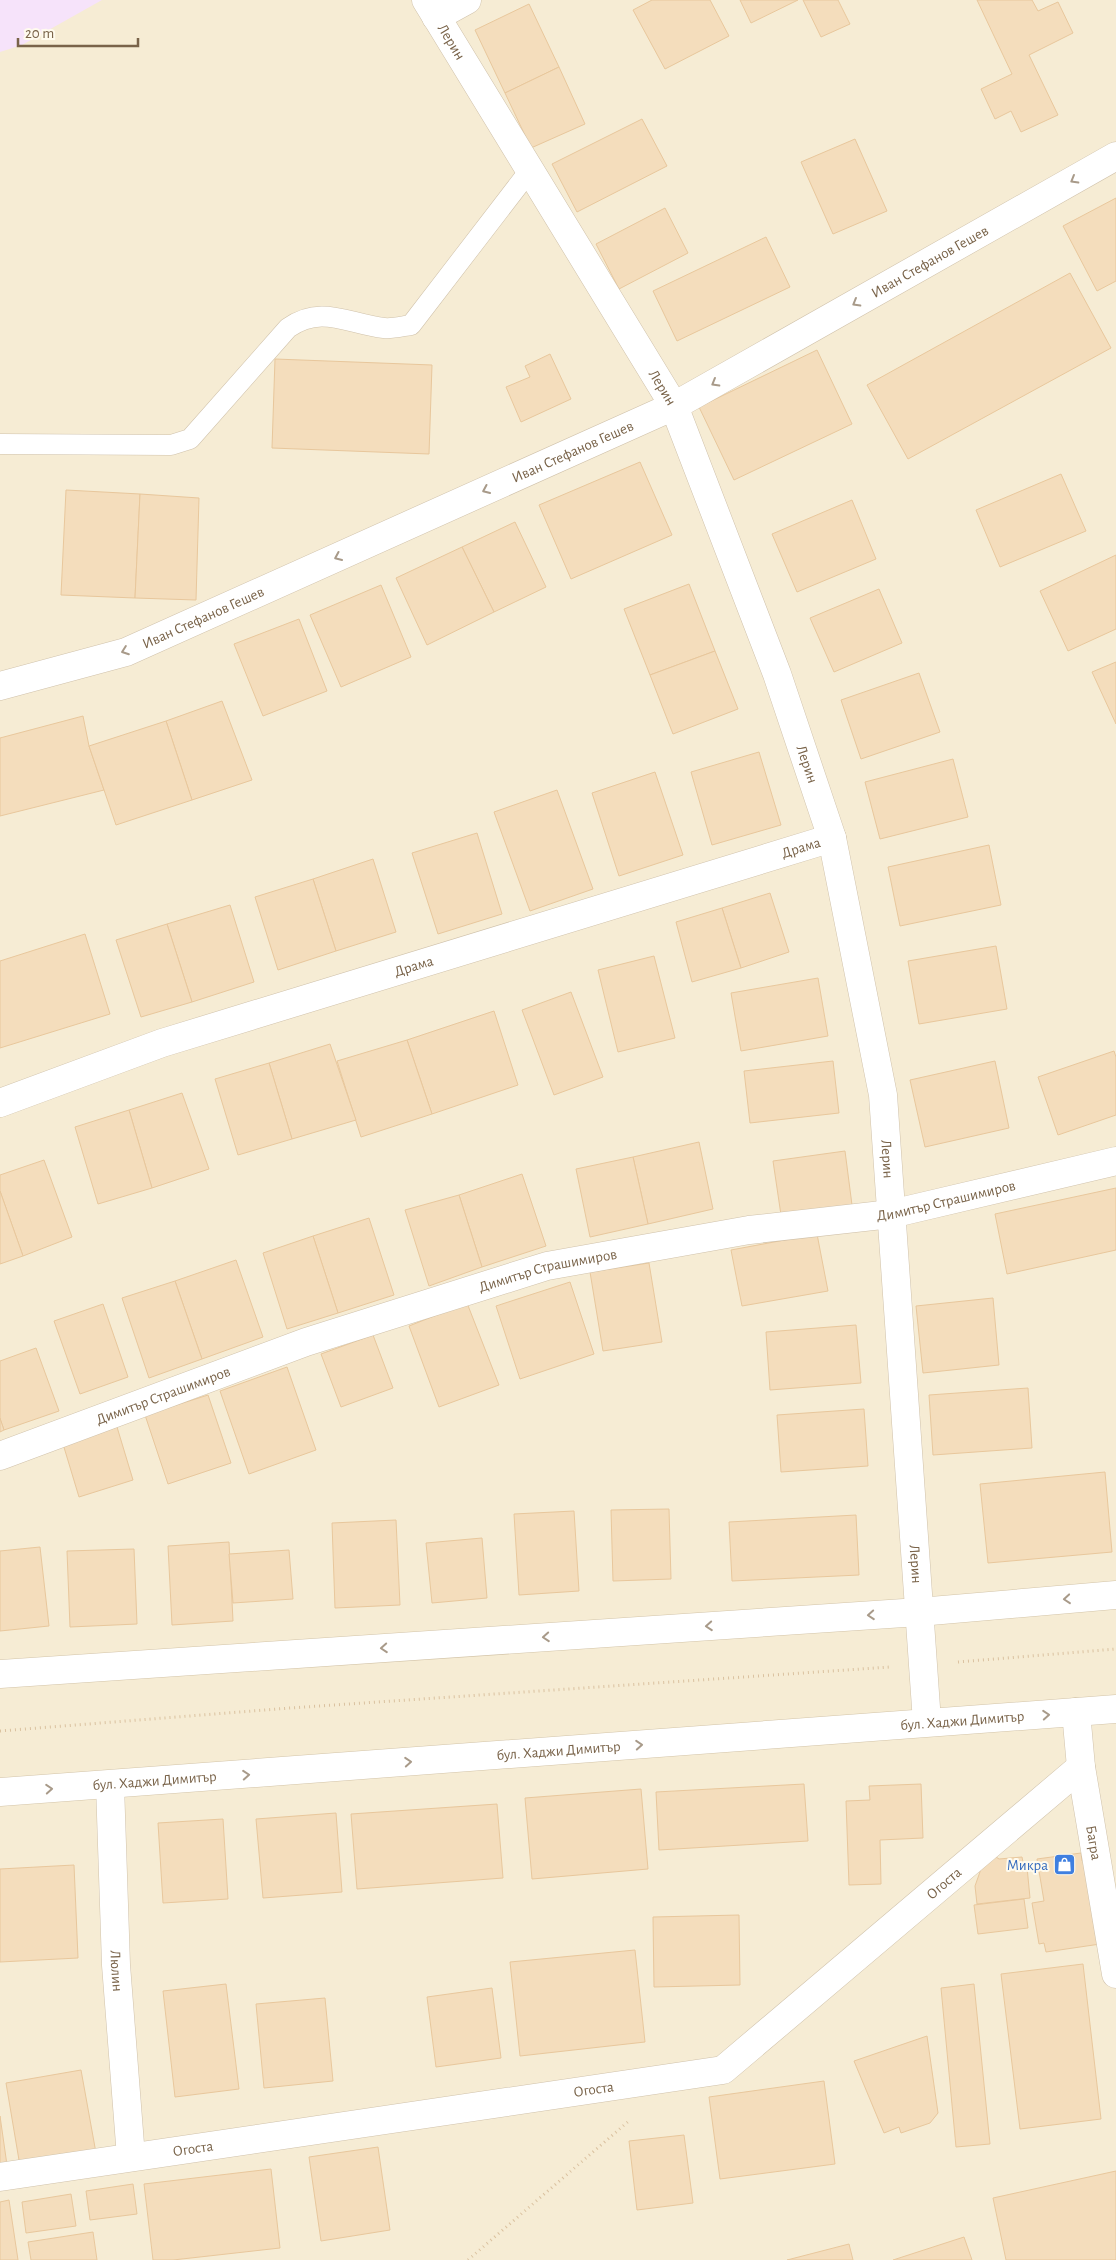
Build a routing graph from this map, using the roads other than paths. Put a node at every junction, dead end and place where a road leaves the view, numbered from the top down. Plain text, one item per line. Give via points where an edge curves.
1 (467, 0) edge
2 (431, 8) edge
3 (1116, 156) edge
4 (530, 170) junction
5 (674, 406) junction
6 (0, 444) edge
7 (0, 686) edge
8 (832, 838) junction
9 (0, 1103) edge
10 (1116, 1161) edge
11 (891, 1214) junction
12 (0, 1456) edge
13 (1116, 1595) edge
14 (919, 1612) junction
15 (0, 1674) edge
16 (1116, 1709) edge
17 (1076, 1712) junction
18 (927, 1722) junction
19 (1081, 1767) junction
20 (110, 1785) junction
21 (0, 1792) edge
22 (1116, 1974) edge
23 (131, 2157) junction
24 (0, 2177) edge

1 - 2 street
2 - 4 street, Лерин
3 -> 5 street, Иван Стефанов Гешев
4 - 5 street, Лерин
4 - 6 lane via 412,325 386,328 319,315 302,318 288,328 190,439 172,445
5 -> 7 street, Иван Стефанов Гешев via 126,652
5 - 8 street, Лерин via 777,674
8 - 9 street, Драма via 162,1044
8 - 11 street, Лерин via 883,1095
10 - 11 street, Димитър Страшимиров
11 - 12 street, Димитър Страшимиров via 748,1230 547,1266 306,1342
11 - 14 street, Лерин
13 -> 14 street
14 -> 15 street
14 - 18 street, Лерин
16 - 17 street, бул. Хаджи Димитър
18 -> 17 street, бул. Хаджи Димитър
17 - 19 street, Багра
20 -> 18 street, бул. Хаджи Димитър
19 - 22 street, Багра
19 - 23 street, Огоста via 723,2070
21 -> 20 street, бул. Хаджи Димитър
20 - 23 street, Люлин via 116,1965
23 - 24 street, Огоста

